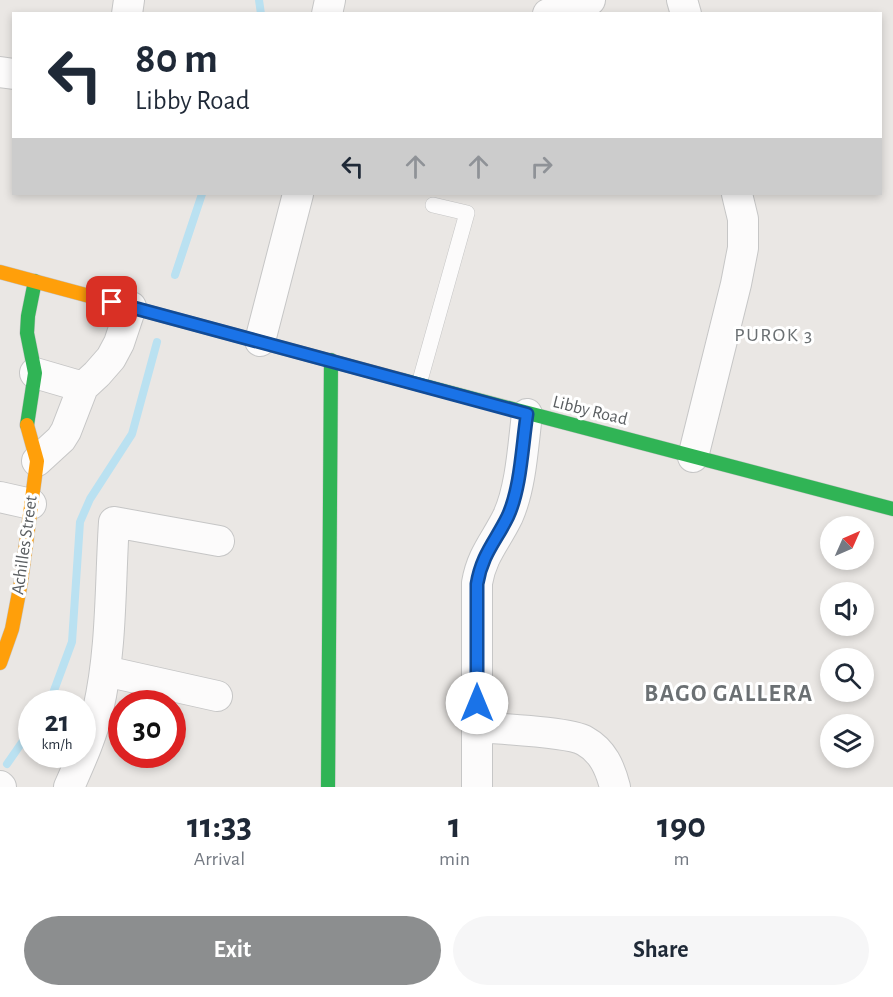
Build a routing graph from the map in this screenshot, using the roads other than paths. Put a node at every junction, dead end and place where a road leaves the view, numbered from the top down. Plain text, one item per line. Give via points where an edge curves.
1 (590, 0) edge
2 (554, 12) edge
3 (298, 195) edge
4 (737, 195) edge
5 (434, 205) dead end
6 (0, 272) edge
7 (35, 281) junction
8 (131, 307) junction
9 (260, 341) junction
10 (331, 360) junction
11 (35, 373) junction
12 (419, 384) junction
13 (82, 387) junction
14 (527, 414) junction
15 (693, 457) junction
16 (37, 461) junction
17 (0, 497) edge
18 (31, 504) junction
19 (893, 509) edge
20 (219, 541) dead end
21 (0, 663) edge
22 (105, 671) junction
23 (217, 696) dead end
24 (477, 727) junction
25 (69, 787) edge
26 (328, 787) edge
27 (477, 787) edge
28 (615, 787) edge

1 - 2 street
3 - 9 street
4 - 15 street via 742,248 736,284
5 - 12 lane via 466,213
6 - 7 main road, Libby Road
7 - 8 main road, Libby Road
7 - 11 main road, Achilles Street via 27,333
8 - 9 main road, Libby Road
8 - 13 street via 111,358
9 - 10 main road, Libby Road
10 - 12 main road, Libby Road
10 - 26 main road
11 - 13 street
11 - 16 main road, Achilles Street via 27,430
12 - 14 main road, Libby Road
13 - 16 street via 61,439
14 - 15 main road, Libby Road
14 - 24 street via 514,498 480,566 477,584
15 - 19 main road, Libby Road
16 - 18 main road, Achilles Street
17 - 18 street
18 - 21 main road, Achilles Street via 12,630
20 - 22 street via 114,522
22 - 23 street
22 - 25 street via 98,711
24 - 27 street
24 - 28 street via 584,740 611,769

